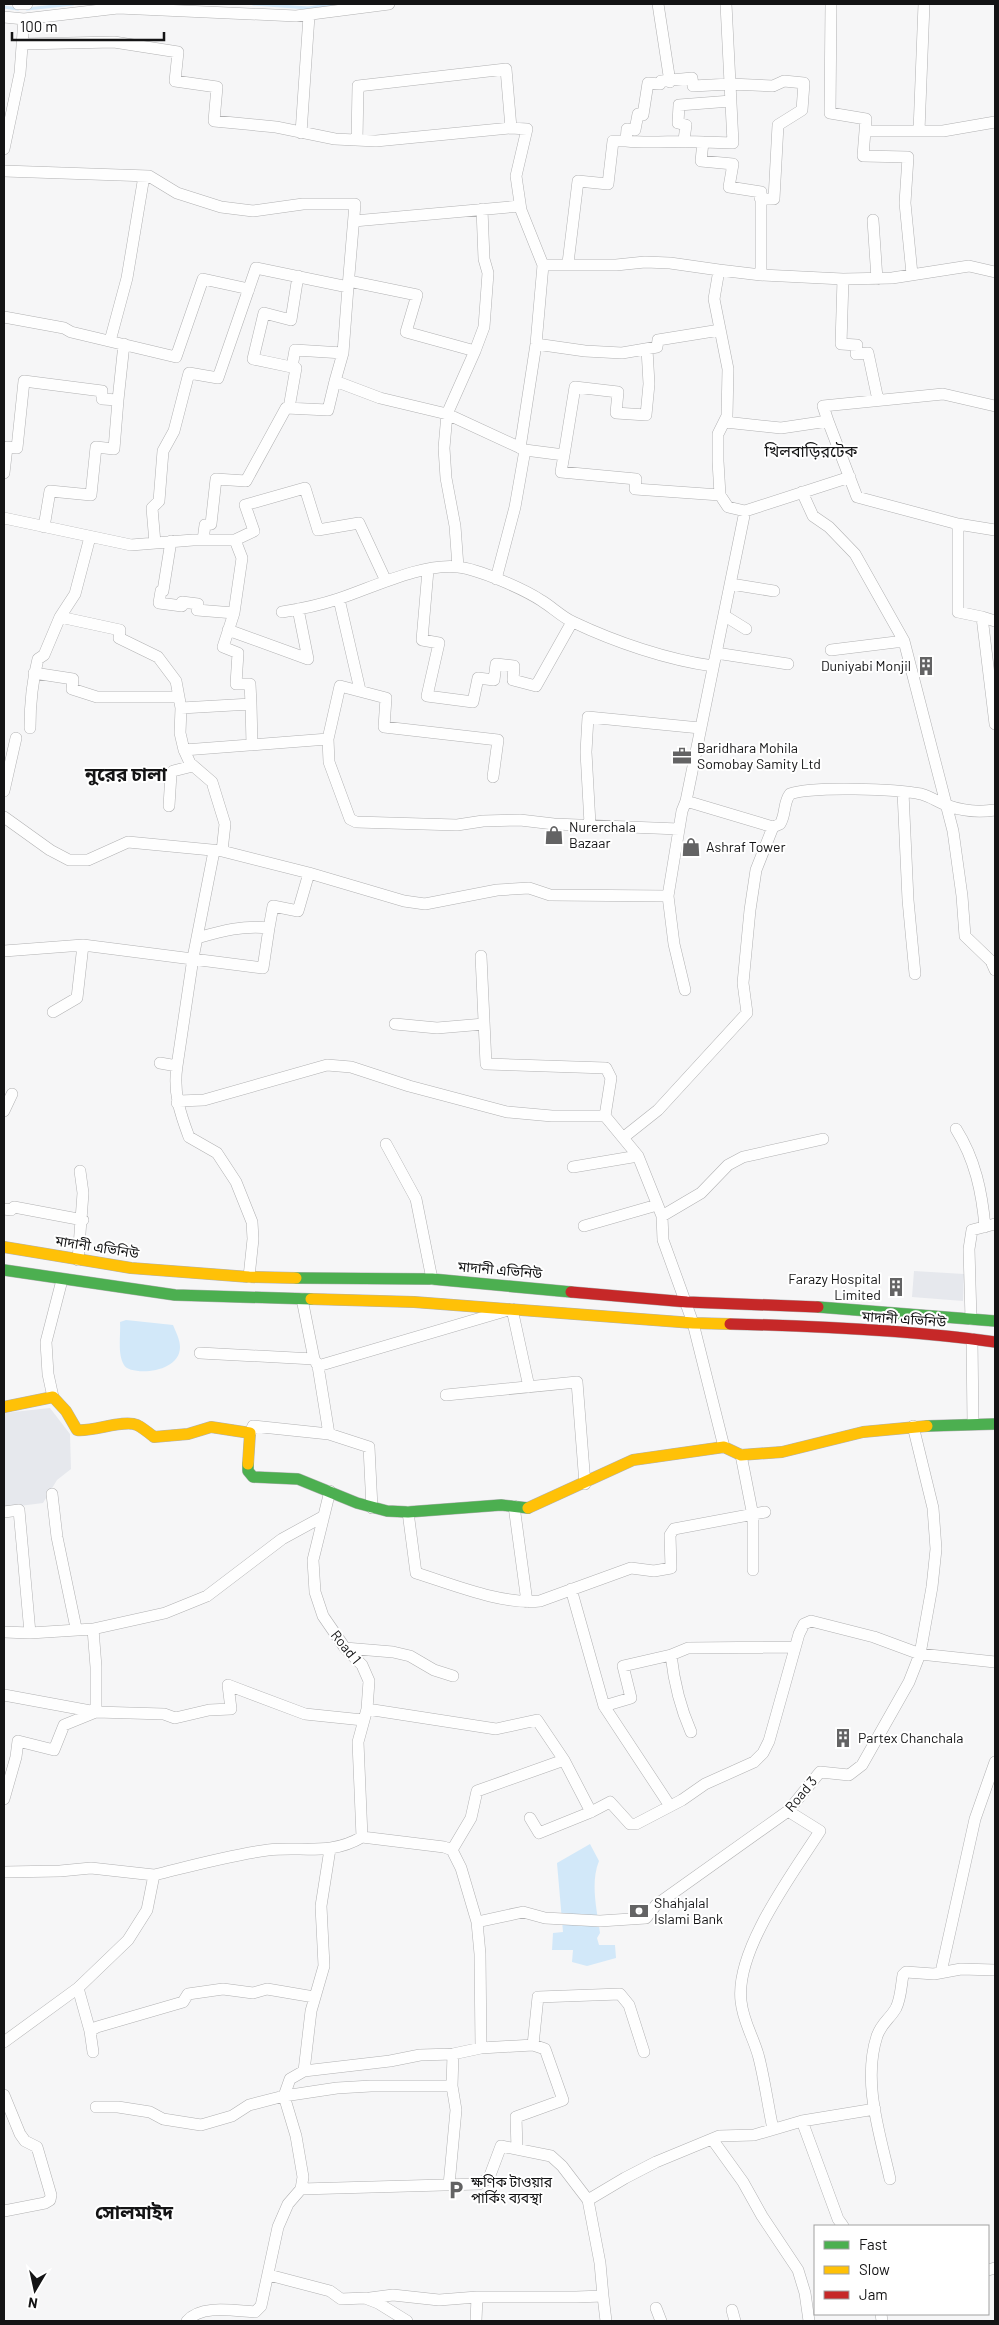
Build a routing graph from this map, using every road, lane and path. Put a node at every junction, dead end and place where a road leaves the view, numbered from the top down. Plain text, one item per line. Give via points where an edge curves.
1 (18, 4) edge
2 (27, 4) edge
3 (297, 4) edge
4 (389, 4) edge
5 (658, 4) edge
6 (726, 4) edge
7 (831, 4) edge
8 (924, 4) edge
9 (193, 7) edge
10 (61, 10) edge
11 (296, 16) junction
12 (309, 16) junction
13 (4, 17) edge
14 (24, 19) junction
15 (22, 44) junction
16 (670, 82) junction
17 (730, 84) junction
18 (731, 101) junction
19 (995, 122) edge
20 (511, 128) junction
21 (865, 131) junction
22 (919, 131) junction
23 (301, 133) junction
24 (357, 140) junction
25 (684, 140) junction
26 (626, 141) junction
27 (703, 142) junction
28 (4, 148) edge
29 (4, 171) edge
30 (144, 176) junction
31 (760, 198) junction
32 (520, 206) junction
33 (482, 209) junction
34 (873, 220) dead end
35 (354, 221) junction
36 (568, 263) junction
37 (543, 265) junction
38 (718, 270) junction
39 (995, 272) edge
40 (912, 274) junction
41 (761, 275) junction
42 (298, 276) junction
43 (877, 278) junction
44 (843, 279) junction
45 (348, 284) junction
46 (249, 289) junction
47 (4, 317) edge
48 (720, 330) junction
49 (110, 341) junction
50 (124, 344) junction
51 (536, 344) junction
52 (647, 349) junction
53 (475, 352) junction
54 (343, 354) junction
55 (292, 366) junction
56 (335, 381) junction
57 (118, 400) junction
58 (878, 400) junction
59 (995, 406) edge
60 (289, 408) junction
61 (447, 414) junction
62 (828, 421) junction
63 (725, 422) junction
64 (522, 449) junction
65 (564, 454) junction
66 (4, 473) edge
67 (850, 477) junction
68 (802, 492) junction
69 (720, 495) junction
70 (745, 511) junction
71 (4, 518) edge
72 (958, 524) junction
73 (44, 527) junction
74 (995, 530) edge
75 (90, 537) junction
76 (203, 540) junction
77 (235, 540) junction
78 (171, 541) junction
79 (155, 543) junction
80 (458, 567) junction
81 (428, 570) junction
82 (496, 579) junction
83 (386, 581) junction
84 (731, 584) junction
85 (774, 591) dead end
86 (339, 599) junction
87 (298, 610) junction
88 (282, 612) dead end
89 (234, 613) junction
90 (725, 616) junction
91 (60, 617) junction
92 (982, 617) junction
93 (995, 621) edge
94 (572, 622) junction
95 (746, 629) dead end
96 (228, 630) junction
97 (904, 641) junction
98 (831, 650) dead end
99 (716, 653) junction
100 (788, 664) dead end
101 (714, 666) junction
102 (34, 673) junction
103 (360, 690) junction
104 (180, 703) junction
105 (251, 704) junction
106 (995, 724) edge
107 (30, 728) dead end
108 (700, 728) junction
109 (16, 738) dead end
110 (328, 739) junction
111 (252, 745) junction
112 (184, 750) junction
113 (193, 766) junction
114 (493, 778) dead end
115 (4, 791) edge
116 (903, 792) junction
117 (686, 801) junction
118 (169, 806) dead end
119 (948, 806) junction
120 (995, 810) edge
121 (4, 817) edge
122 (590, 824) junction
123 (773, 827) junction
124 (679, 829) junction
125 (218, 851) junction
126 (309, 873) junction
127 (668, 896) junction
128 (269, 928) junction
129 (197, 938) junction
130 (83, 945) junction
131 (4, 951) edge
132 (481, 956) dead end
133 (193, 958) junction
134 (995, 970) edge
135 (914, 974) dead end
136 (685, 990) dead end
137 (53, 1012) dead end
138 (395, 1024) dead end
139 (484, 1024) junction
140 (160, 1063) dead end
141 (177, 1066) junction
142 (12, 1094) dead end
143 (178, 1104) junction
144 (4, 1111) edge
145 (605, 1116) junction
146 (956, 1129) dead end
147 (624, 1137) junction
148 (823, 1139) dead end
149 (386, 1144) dead end
150 (638, 1156) junction
151 (573, 1167) dead end
152 (80, 1171) dead end
153 (4, 1208) edge
154 (660, 1211) junction
155 (83, 1220) junction
156 (990, 1225) edge
157 (584, 1226) dead end
158 (4, 1247) edge
159 (78, 1260) junction
160 (4, 1270) edge
161 (249, 1277) junction
162 (432, 1279) junction
163 (62, 1280) junction
164 (302, 1299) junction
165 (687, 1302) junction
166 (512, 1309) junction
167 (971, 1319) junction
168 (995, 1321) edge
169 (693, 1323) junction
170 (972, 1339) junction
171 (995, 1342) edge
172 (200, 1353) dead end
173 (316, 1362) junction
174 (529, 1387) junction
175 (446, 1395) dead end
176 (53, 1397) junction
177 (4, 1407) edge
178 (973, 1424) junction
179 (995, 1424) edge
180 (913, 1426) junction
181 (250, 1433) junction
182 (329, 1434) junction
183 (724, 1448) junction
184 (741, 1455) junction
185 (585, 1484) junction
186 (330, 1491) junction
187 (52, 1494) dead end
188 (514, 1506) junction
189 (372, 1508) junction
190 (4, 1512) edge
191 (408, 1512) junction
192 (765, 1512) dead end
193 (324, 1516) junction
194 (753, 1516) junction
195 (753, 1570) dead end
196 (571, 1589) junction
197 (527, 1602) junction
198 (76, 1628) junction
199 (93, 1629) junction
200 (4, 1632) edge
201 (30, 1633) junction
202 (795, 1647) junction
203 (344, 1648) junction
204 (920, 1654) junction
205 (671, 1655) junction
206 (995, 1662) edge
207 (454, 1676) dead end
208 (4, 1696) edge
209 (604, 1706) junction
210 (96, 1712) junction
211 (365, 1715) junction
212 (691, 1732) dead end
213 (564, 1760) junction
214 (995, 1762) edge
215 (4, 1799) edge
216 (670, 1806) junction
217 (788, 1811) junction
218 (591, 1812) junction
219 (530, 1818) dead end
220 (362, 1837) junction
221 (330, 1849) junction
222 (452, 1850) junction
223 (4, 1872) edge
224 (154, 1875) junction
225 (477, 1922) junction
226 (995, 1970) edge
227 (940, 1972) junction
228 (78, 1988) junction
229 (314, 1997) junction
230 (90, 2031) junction
231 (4, 2042) edge
232 (533, 2045) junction
233 (481, 2048) junction
234 (93, 2052) dead end
235 (644, 2052) dead end
236 (453, 2054) junction
237 (304, 2071) junction
238 (452, 2086) junction
239 (4, 2095) edge
240 (284, 2096) junction
241 (96, 2107) dead end
242 (875, 2109) junction
243 (802, 2121) junction
244 (773, 2129) junction
245 (712, 2139) junction
246 (517, 2149) junction
247 (890, 2179) dead end
248 (448, 2185) junction
249 (301, 2189) junction
250 (588, 2200) junction
251 (4, 2212) edge
252 (843, 2225) edge
253 (269, 2275) junction
254 (477, 2296) junction
255 (603, 2296) junction
256 (365, 2298) junction
257 (656, 2308) dead end
258 (187, 2321) edge
259 (407, 2321) edge
260 (476, 2321) edge
261 (606, 2321) edge
262 (661, 2321) edge
263 (809, 2321) edge

1 - 2 street
3 - 11 street
4 - 12 street
5 - 16 street
6 - 17 street
7 - 21 street via 830,113 866,119
8 - 22 street
9 - 10 street
9 - 11 street
10 - 14 street
11 - 12 street
12 - 23 street
13 - 14 street
14 - 15 street
15 - 23 street via 114,42 178,52 175,81 217,87 214,121 276,127
15 - 28 street via 20,73
16 - 17 street via 692,78 693,86
16 - 26 street via 648,83 643,115 638,114 636,130 628,129
17 - 18 street
17 - 31 street via 773,86 784,80 804,83 802,110 778,125 774,199
18 - 25 street via 679,105 678,123 686,125
18 - 27 street via 733,143
19 - 22 street via 943,131
20 - 24 street
20 - 24 street via 506,69 358,86
20 - 32 street via 527,129 516,176
21 - 22 street
21 - 40 street via 862,156 908,158 905,202
23 - 24 street
25 - 26 street via 648,144
25 - 27 street
26 - 36 street via 613,141 608,184 578,181
27 - 31 street via 701,161 733,164 729,187 761,192
29 - 30 street
30 - 35 street via 177,193 221,207 253,211 303,204 355,204
30 - 49 street via 127,278
31 - 41 street
32 - 33 street
32 - 37 street
33 - 35 street
33 - 53 street via 484,259 488,273 484,327
34 - 43 street
35 - 45 street
36 - 37 street
36 - 38 street via 670,263
37 - 51 street
38 - 41 street
38 - 48 street via 714,299
39 - 40 street via 969,266
40 - 43 street
41 - 44 street
42 - 45 street
42 - 46 street via 256,268
42 - 55 street via 291,320 264,313 253,359
43 - 44 street
44 - 58 street via 841,344 857,345 856,354 868,353
45 - 53 street via 417,295 406,332
45 - 54 street
46 - 50 street via 202,279 176,357
46 - 79 street via 218,378 189,373 174,430 163,451 159,502 152,508
47 - 49 street via 64,328
48 - 52 street via 658,340 657,347
48 - 63 street via 728,369
49 - 50 street
50 - 57 street
51 - 52 street via 622,354
51 - 64 street
52 - 65 street via 649,384 646,415 616,413 618,392 575,387
53 - 61 street
54 - 55 street via 295,350
54 - 56 street
55 - 60 street via 296,368
56 - 60 street via 328,410
56 - 61 street via 380,398
57 - 66 street via 102,399 102,391 24,381 17,448 7,447
57 - 73 street via 114,449 96,448 91,495 50,491
58 - 59 street via 943,394
58 - 62 street via 823,406
60 - 76 street via 286,408 246,481 216,479 211,524 204,525
61 - 64 street
61 - 80 street via 446,478 455,526
62 - 63 street via 781,428
62 - 67 street
63 - 69 street via 718,434
64 - 65 street
64 - 82 street via 515,507
65 - 69 street via 561,472 636,479 635,489
67 - 68 street
67 - 72 street via 857,497
68 - 70 street
68 - 97 street via 813,516 829,527 855,554
69 - 70 street via 728,507
70 - 84 street
71 - 73 street
72 - 74 street
72 - 92 street via 958,612
73 - 75 street
75 - 79 street via 131,545
75 - 91 street via 75,594
76 - 77 street
76 - 78 street
77 - 83 street via 254,530 245,505 305,488 318,530 359,523
77 - 89 street via 242,558
78 - 79 street
78 - 89 street via 159,603 198,604 197,610
80 - 81 street
80 - 82 street
81 - 83 street
81 - 94 street via 422,640 439,643 427,696 473,702 478,678 494,680 496,664 514,666 513,680 536,686
82 - 94 street via 540,600
83 - 86 street
84 - 85 street
84 - 90 street
86 - 87 street
86 - 103 street
87 - 88 street
87 - 96 street via 308,659
89 - 96 street
90 - 95 street
90 - 99 street
91 - 102 street
91 - 104 street via 120,630 119,638 158,657 176,681
92 - 93 street
92 - 106 street
94 - 101 street via 646,651 688,663
96 - 105 street via 222,647 238,654 236,684 250,684
97 - 98 street
97 - 119 street via 933,762
99 - 100 street
99 - 101 street
101 - 108 street
102 - 104 street via 73,679 72,689 98,697
102 - 107 street
103 - 110 street via 340,686
103 - 114 street via 386,698 384,727 498,740
104 - 105 street
104 - 112 street via 180,733
105 - 111 street
108 - 117 street
108 - 122 street via 588,717 586,752
109 - 115 street
110 - 111 street
110 - 122 street via 329,762 350,819 356,822 457,826 483,821 520,820
111 - 112 street
112 - 113 street
113 - 118 street via 171,774
113 - 125 street via 212,782 215,789 225,824
116 - 119 street via 933,798
116 - 123 street via 796,792 787,798 780,824
116 - 135 street
117 - 123 street
117 - 124 street
119 - 120 street
119 - 134 street via 960,872 965,936
121 - 125 street via 69,860 88,860 128,842
122 - 124 street
123 - 147 street via 756,870 750,910 743,983 746,1013 658,1110
124 - 127 street
125 - 126 street
125 - 129 street
126 - 127 street via 404,902 426,904 497,890 529,888 550,895
126 - 128 street via 298,911 273,906
127 - 136 street via 674,944
128 - 129 street via 234,928
128 - 133 street via 263,968
129 - 133 street
130 - 131 street
130 - 133 street
130 - 137 street via 77,998
132 - 139 street
133 - 141 street
138 - 139 street via 437,1028
139 - 145 street via 486,1064 606,1068 611,1078
140 - 141 street
141 - 143 street via 175,1087
142 - 144 street
143 - 145 street via 179,1101 204,1100 327,1065 351,1067 507,1112
143 - 161 street via 189,1137 217,1153 239,1189 252,1222
145 - 147 street
146 - 156 street via 964,1140 978,1178
147 - 150 street
148 - 154 street via 743,1157 728,1165 701,1193
149 - 162 street via 416,1199
150 - 151 street
150 - 154 street
152 - 155 street
153 - 155 street via 11,1210 14,1206
154 - 157 street
154 - 165 street via 663,1240
155 - 159 street
156 - 167 street via 972,1230 969,1249
158 - 159 main road, মাদানী এভিনিউ
159 - 161 main road, মাদানী এভিনিউ via 131,1268
160 - 163 main road, মাদানী এভিনিউ
161 - 162 main road, মাদানী এভিনিউ
162 - 165 main road, মাদানী এভিনিউ
163 - 164 main road, মাদানী এভিনিউ via 174,1296
163 - 176 street via 46,1342
164 - 166 main road, মাদানী এভিনিউ
164 - 173 street
165 - 167 main road, মাদানী এভিনিউ via 790,1305
165 - 169 street
166 - 169 main road, মাদানী এভিনিউ
166 - 173 street
166 - 174 street
167 - 168 main road, মাদানী এভিনিউ
169 - 170 main road, মাদানী এভিনিউ via 781,1325
169 - 183 street
170 - 171 main road, মাদানী এভিনিউ
170 - 178 street
172 - 173 street
173 - 182 street
174 - 175 street
174 - 185 street via 577,1382
176 - 177 main road
176 - 181 main road via 77,1430 136,1424 154,1437 188,1434 212,1427
178 - 179 main road
178 - 180 main road
180 - 184 main road via 863,1432 782,1452
180 - 204 street, Road 3 via 933,1508 936,1549
181 - 182 street via 254,1426
181 - 186 main road via 248,1471 253,1477 298,1479
182 - 189 street via 369,1447
183 - 184 main road
183 - 185 main road via 633,1460
184 - 194 street
185 - 188 main road via 531,1508
186 - 189 main road
186 - 193 street, Road 1
187 - 198 street via 57,1537
188 - 191 main road
188 - 197 street
189 - 191 main road
190 - 201 street via 18,1510
191 - 197 street via 416,1573
192 - 194 street
193 - 199 street via 282,1539 207,1596 164,1613
193 - 203 street, Road 1 via 313,1560 315,1592 323,1616
194 - 195 street
194 - 196 street via 674,1529 670,1535 671,1568 654,1571 630,1568
196 - 197 street via 540,1601
196 - 209 street
198 - 199 street
198 - 201 street
199 - 210 street
200 - 201 street
202 - 204 street via 804,1624 811,1621
202 - 205 street via 688,1648
202 - 216 street via 763,1753 754,1762 705,1784
203 - 207 street via 410,1656 434,1670
203 - 211 street, Road 1 via 362,1665 368,1681
204 - 206 street
204 - 217 street, Road 3 via 909,1682 862,1765 849,1776 820,1772
205 - 209 street via 623,1666 631,1698
205 - 212 street via 682,1712
208 - 210 street
209 - 216 street
210 - 211 street via 145,1713 176,1718 209,1710 231,1709 228,1685 305,1714
210 - 215 street via 64,1725 54,1750 18,1741
211 - 213 street via 496,1729 537,1720
211 - 220 street, Road 1 via 358,1742
213 - 218 street
213 - 222 street via 477,1791 471,1818
214 - 227 street via 975,1819
216 - 218 street via 636,1824 630,1824 610,1802
217 - 225 street, Road 3 via 656,1905 646,1918 600,1921 545,1918 523,1912
217 - 244 street via 820,1831 759,1928 745,1964 740,1999 744,2020 759,2057
218 - 219 street via 539,1833
220 - 221 street via 351,1844
220 - 222 street
221 - 224 street via 268,1850
221 - 229 street via 321,1906 324,1966
222 - 225 street via 461,1868
223 - 224 street via 60,1872 91,1868
224 - 228 street via 146,1910 128,1940
225 - 233 street
226 - 227 street via 976,1968
227 - 242 street via 906,1972 903,1975 897,2006 882,2024 872,2055
228 - 230 street
228 - 231 street
229 - 230 street via 267,1989 252,1993 223,1989 188,1994 183,2002
229 - 237 street
230 - 234 street
232 - 233 street
232 - 235 street via 538,1996 620,1994 628,2005
232 - 246 street via 545,2049 563,2100 516,2117
233 - 236 street
236 - 237 street via 420,2055
236 - 238 street
237 - 240 street via 290,2080
238 - 240 street via 370,2086
238 - 248 street via 456,2110
239 - 251 street via 20,2134 36,2147 50,2200
240 - 241 street via 249,2105 232,2116 201,2125 163,2119 150,2112
240 - 249 street via 302,2159
242 - 243 street
242 - 247 street
243 - 244 street
243 - 252 street
244 - 245 street via 754,2135 734,2134
245 - 250 street via 648,2166
245 - 263 street via 798,2270
246 - 248 street via 501,2146 489,2178 479,2184
246 - 250 street via 550,2156 562,2166
248 - 249 street
249 - 253 street via 288,2204 278,2227
250 - 255 street
253 - 256 street via 330,2291 340,2299
253 - 258 street via 261,2306 254,2312 211,2310 192,2315
254 - 255 street
254 - 256 street via 439,2300 393,2295
254 - 260 street
255 - 261 street
256 - 259 street
257 - 262 street

